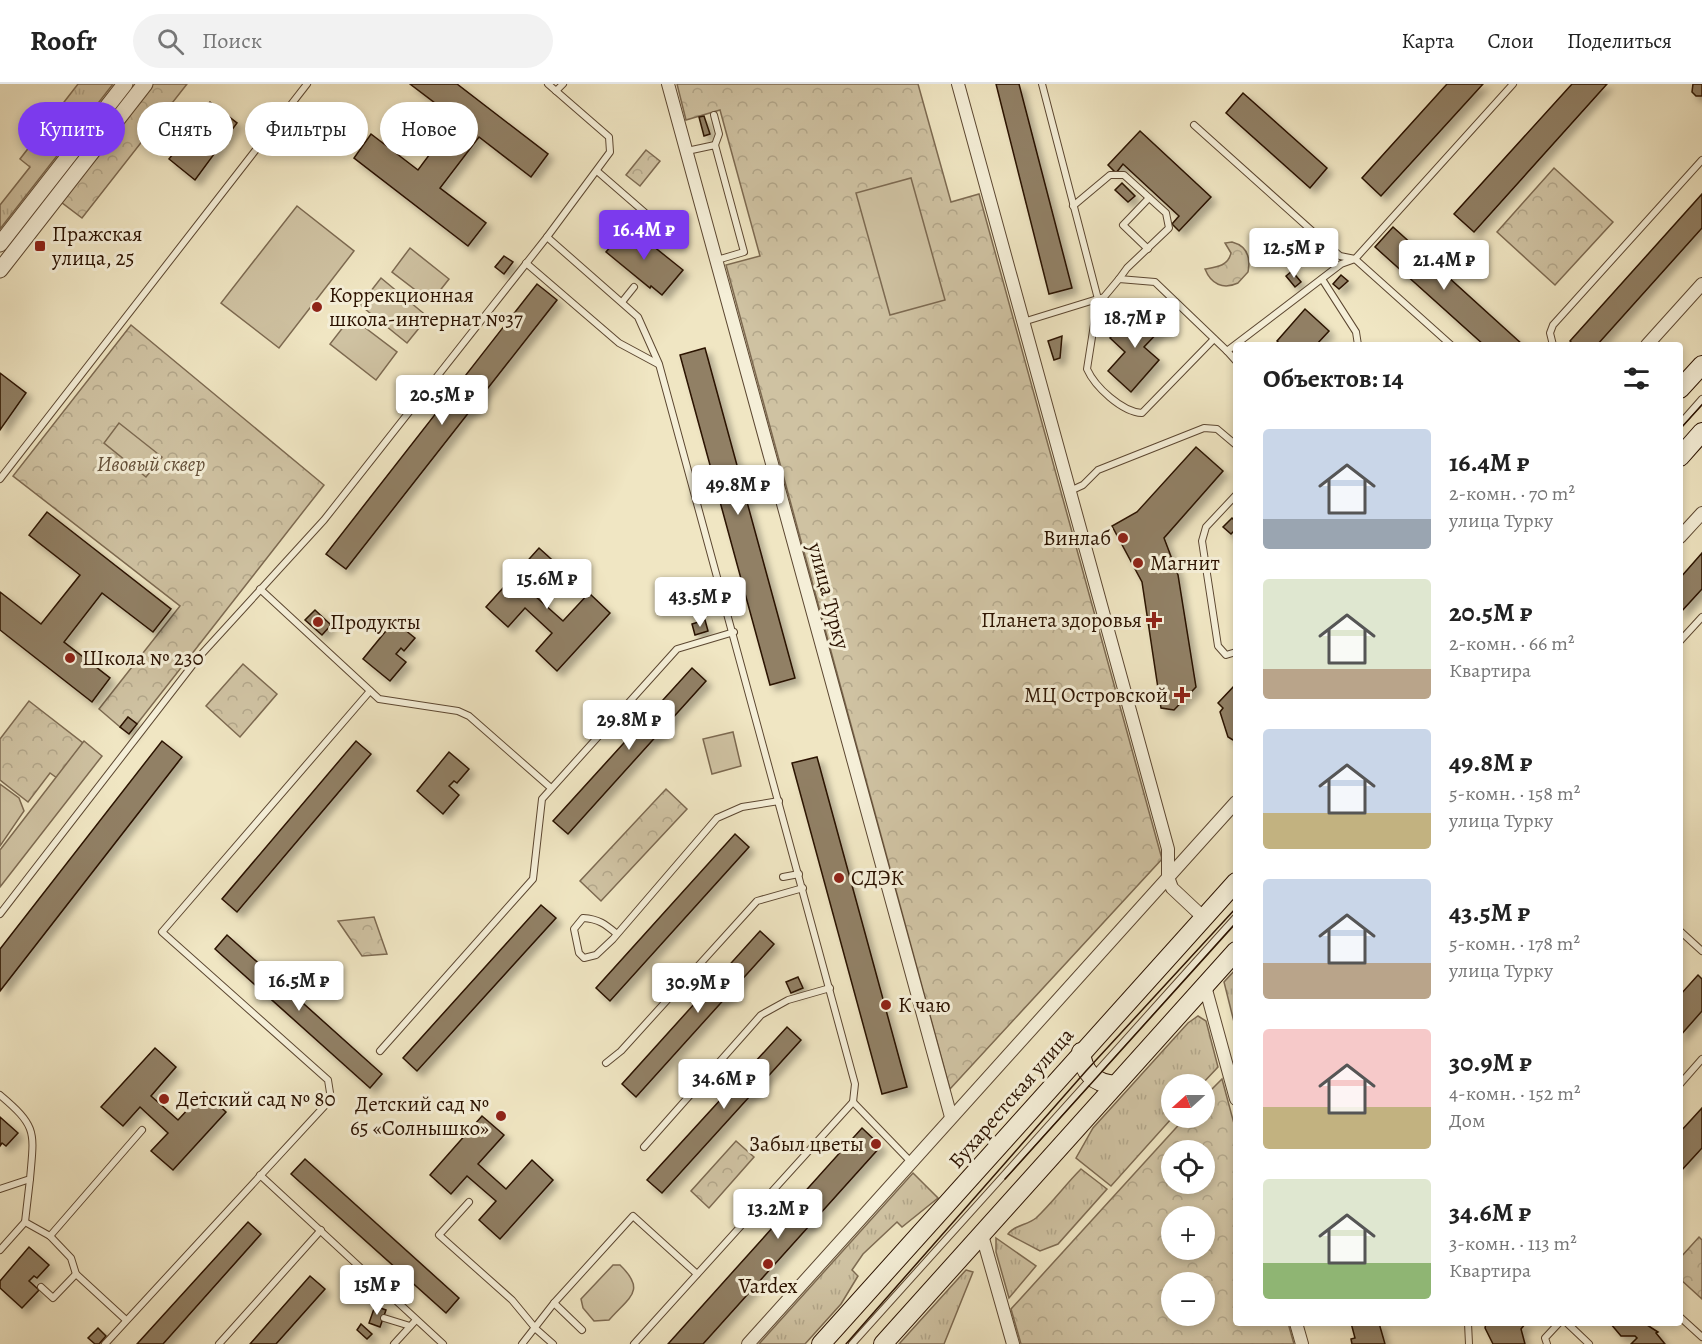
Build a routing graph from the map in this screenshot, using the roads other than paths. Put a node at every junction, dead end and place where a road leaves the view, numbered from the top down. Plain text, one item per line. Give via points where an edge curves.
1 (125, 84) edge
2 (145, 84) edge
3 (548, 84) edge
4 (562, 84) edge
5 (668, 84) edge
6 (958, 84) edge
7 (1042, 84) edge
8 (1513, 84) edge
9 (303, 85) edge
10 (556, 91) junction
11 (714, 115) dead end
12 (1194, 124) dead end
13 (715, 145) junction
14 (687, 152) junction
15 (1702, 160) edge
16 (597, 171) junction
17 (1149, 198) junction
18 (1073, 206) junction
19 (546, 237) junction
20 (0, 244) edge
21 (681, 244) dead end
22 (1148, 249) junction
23 (1355, 259) junction
24 (717, 260) junction
25 (526, 263) junction
26 (0, 270) edge
27 (1119, 279) junction
28 (1323, 279) junction
29 (1702, 284) edge
30 (634, 287) dead end
31 (1098, 299) junction
32 (622, 302) junction
33 (1023, 322) junction
34 (1214, 339) junction
35 (1239, 342) edge
36 (1358, 342) edge
37 (1448, 342) edge
38 (1552, 342) edge
39 (1650, 342) edge
40 (1233, 346) edge
41 (1227, 351) junction
42 (1233, 358) edge
43 (659, 364) junction
44 (1702, 365) edge
45 (1683, 386) edge
46 (1702, 399) edge
47 (1683, 421) edge
48 (1702, 432) edge
49 (1233, 442) edge
50 (1683, 454) edge
51 (0, 479) edge
52 (1069, 491) junction
53 (1233, 498) edge
54 (1702, 513) edge
55 (1683, 534) edge
56 (260, 589) junction
57 (1702, 617) edge
58 (734, 632) junction
59 (1683, 638) edge
60 (1233, 653) edge
61 (370, 691) junction
62 (550, 788) junction
63 (779, 801) junction
64 (1233, 805) edge
65 (799, 874) junction
66 (783, 877) dead end
67 (1168, 878) junction
68 (1233, 885) edge
69 (803, 888) junction
70 (0, 914) edge
71 (1204, 918) junction
72 (1233, 920) edge
73 (617, 934) junction
74 (1683, 934) edge
75 (1702, 951) edge
76 (1233, 954) edge
77 (1205, 986) junction
78 (830, 988) junction
79 (380, 1051) dead end
80 (1081, 1052) junction
81 (1702, 1059) edge
82 (606, 1063) dead end
83 (1092, 1077) junction
84 (1683, 1081) edge
85 (1115, 1085) junction
86 (1233, 1089) edge
87 (0, 1095) edge
88 (854, 1102) junction
89 (951, 1117) junction
90 (142, 1130) dead end
91 (644, 1147) dead end
92 (912, 1162) junction
93 (260, 1175) junction
94 (30, 1179) junction
95 (0, 1189) edge
96 (469, 1202) dead end
97 (26, 1222) junction
98 (321, 1230) junction
99 (982, 1235) junction
100 (50, 1236) junction
101 (0, 1250) edge
102 (76, 1274) junction
103 (697, 1274) junction
104 (41, 1287) dead end
105 (554, 1303) junction
106 (384, 1318) dead end
107 (126, 1320) junction
108 (416, 1320) junction
109 (1683, 1320) edge
110 (410, 1326) junction
111 (1297, 1326) edge
112 (1468, 1326) edge
113 (1556, 1326) edge
114 (1570, 1326) edge
115 (536, 1329) junction
116 (582, 1330) dead end
117 (1702, 1337) edge
118 (105, 1344) edge
119 (219, 1344) edge
120 (394, 1344) edge
121 (443, 1344) edge
122 (522, 1344) edge
123 (553, 1344) edge
124 (634, 1344) edge
125 (748, 1344) edge
126 (821, 1344) edge
127 (852, 1344) edge
128 (883, 1344) edge
129 (1013, 1344) edge
130 (1302, 1344) edge
131 (1469, 1344) edge
132 (1547, 1344) edge
133 (1589, 1344) edge

1 - 20 street
2 - 26 street
3 - 10 lane
4 - 10 lane
5 - 14 street, улица Турку
6 - 33 street
7 - 18 lane
8 - 23 lane
9 - 51 lane
10 - 16 lane via 609,137 610,152
11 - 13 lane via 719,134
12 - 23 lane via 1340,256
13 - 14 lane
13 - 24 lane via 744,252
14 - 24 street, улица Турку
15 - 38 lane via 1553,325
16 - 19 lane
16 - 21 lane
17 - 18 lane via 1124,175 1110,175
17 - 22 lane via 1166,213 1169,228
17 - 22 lane via 1123,225
18 - 31 lane
19 - 25 lane
19 - 32 lane
22 - 27 lane
23 - 28 lane via 1341,264
23 - 37 lane
24 - 89 street, улица Турку
25 - 43 lane via 619,343
25 - 56 lane via 324,520
27 - 31 lane
27 - 34 lane via 1155,282
28 - 35 lane
28 - 36 lane via 1356,332
29 - 39 street
30 - 32 lane
31 - 33 lane
31 - 34 lane via 1087,369 1091,379 1133,413 1142,413
32 - 43 lane via 638,317
33 - 52 street
34 - 41 lane
40 - 41 lane
41 - 42 lane
43 - 58 lane
44 - 45 main road
46 - 47 lane
48 - 50 main road
49 - 52 lane via 1217,429 1204,428 1098,470 1083,485
52 - 67 street via 1168,849
53 - 60 lane via 1206,527 1202,541 1218,646 1226,654
54 - 55 street
56 - 61 lane
56 - 70 lane via 198,658
57 - 59 lane
58 - 62 lane via 677,649
58 - 63 lane
61 - 62 lane via 379,699 470,716
61 - 93 lane via 162,932 328,1080 331,1099
62 - 79 lane via 542,799 533,879
63 - 65 lane
63 - 73 lane via 742,807 717,818
64 - 67 street
65 - 66 lane
65 - 69 lane
67 - 71 street via 1172,888
67 - 89 street
68 - 71 main road, Бухарестская улица
69 - 78 lane
69 - 82 lane via 757,901
71 - 80 main road, Бухарестская улица
72 - 83 lane
73 - 73 lane via 602,921 583,918 574,929 579,953 584,958 596,955
74 - 75 lane
76 - 77 main road
77 - 85 main road
77 - 86 street
78 - 88 lane via 855,1084
78 - 91 lane via 788,1000 761,1015
80 - 83 main road via 1082,1062
80 - 126 main road, Бухарестская улица
81 - 84 lane
83 - 85 main road
83 - 127 lane
85 - 99 main road
87 - 94 lane via 28,1122 34,1137
88 - 92 lane
88 - 103 lane
89 - 92 street
90 - 100 lane
92 - 125 street
93 - 98 lane
93 - 107 lane
94 - 95 lane
94 - 97 lane
96 - 115 lane via 439,1235 512,1300
97 - 100 lane
97 - 101 lane
98 - 108 lane
98 - 119 lane
99 - 128 main road
99 - 129 street
100 - 102 lane via 71,1258
102 - 104 lane via 53,1298
102 - 107 lane
103 - 105 lane via 633,1216
103 - 124 lane
105 - 115 lane
105 - 116 lane
106 - 110 lane
107 - 118 lane
108 - 110 lane
108 - 121 lane
109 - 117 lane
110 - 120 lane
111 - 130 street
112 - 131 lane
113 - 132 lane via 1545,1338
114 - 133 lane
115 - 122 lane
115 - 123 lane

